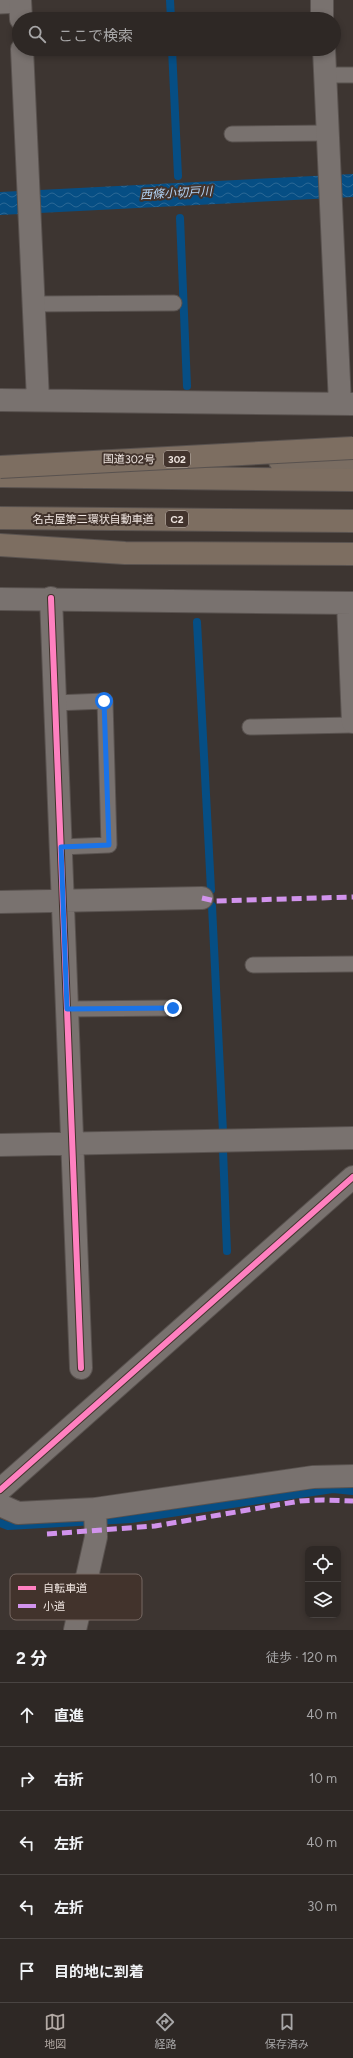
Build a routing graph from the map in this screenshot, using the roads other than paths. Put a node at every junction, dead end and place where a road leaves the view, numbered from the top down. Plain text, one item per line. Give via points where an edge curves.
1 (322, 0) edge
2 (322, 12) edge
3 (22, 56) edge
4 (324, 56) edge
5 (325, 75) junction
6 (353, 75) edge
7 (328, 133) junction
8 (232, 134) dead end
9 (174, 303) dead end
10 (34, 304) junction
11 (0, 400) edge
12 (38, 400) junction
13 (346, 404) edge
14 (0, 457) edge
15 (352, 461) edge
16 (0, 467) edge
17 (0, 476) edge
18 (0, 518) edge
19 (353, 521) edge
20 (0, 545) edge
21 (353, 554) edge
22 (51, 598) junction
23 (0, 599) edge
24 (350, 603) edge
25 (352, 690) edge
26 (55, 703) junction
27 (353, 722) edge
28 (353, 725) edge
29 (250, 727) dead end
30 (61, 847) junction
31 (202, 898) dead end
32 (63, 901) junction
33 (0, 902) edge
34 (353, 964) edge
35 (253, 965) dead end
36 (173, 1008) dead end
37 (67, 1009) junction
38 (353, 1138) edge
39 (72, 1144) junction
40 (0, 1145) edge
41 (353, 1177) edge
42 (81, 1368) dead end
43 (353, 1476) edge
44 (0, 1490) edge
45 (0, 1505) edge
46 (95, 1517) junction
47 (88, 1574) edge
48 (77, 1620) edge
49 (75, 1630) edge

1 - 2 street
3 - 10 street
4 - 5 street
5 - 6 lane
5 - 7 street
7 - 8 lane
7 - 13 street
9 - 10 lane
10 - 12 street
11 - 12 street
12 - 13 street
14 - 15 highway, 国道302号 / 302
15 - 16 highway, bridge
15 - 17 highway
18 - 19 highway, 名古屋第二環状自動車道 / C2
20 - 21 highway via 125,553
22 - 23 street
22 - 24 street
22 - 26 street
24 - 25 street
25 - 27 street
26 - 30 street
26 - 30 lane via 104,701 105,709 109,845
28 - 29 lane
30 - 32 street
31 - 32 street
32 - 33 street
32 - 37 street
34 - 35 lane
36 - 37 lane
37 - 39 street
38 - 39 street
39 - 40 street
39 - 42 street
41 - 44 street
43 - 46 street via 314,1477
45 - 46 street via 18,1513
46 - 47 street via 96,1537
48 - 49 street

